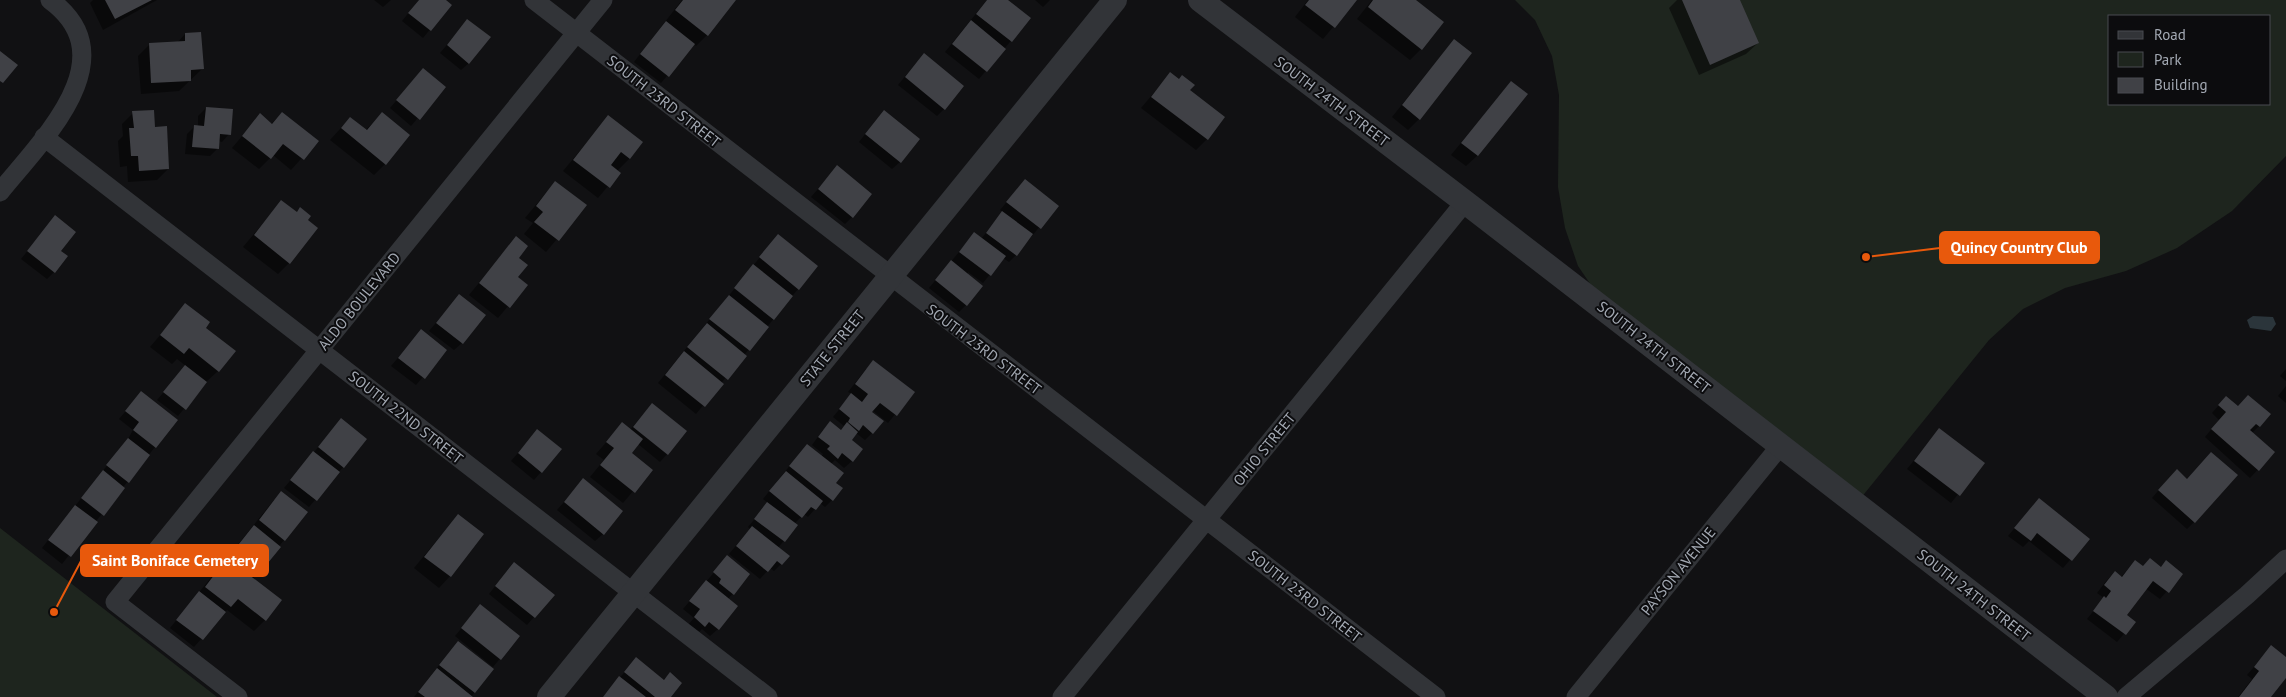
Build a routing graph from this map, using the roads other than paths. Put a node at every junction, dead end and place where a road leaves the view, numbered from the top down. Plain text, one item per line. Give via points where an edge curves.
1 (50, 0) edge
2 (534, 0) edge
3 (603, 0) edge
4 (1115, 0) edge
5 (1200, 0) edge
6 (576, 33) junction
7 (44, 138) junction
8 (0, 192) edge
9 (1465, 202) junction
10 (890, 277) junction
11 (319, 351) junction
12 (1781, 445) junction
13 (1207, 519) junction
14 (2286, 559) edge
15 (634, 592) junction
16 (238, 697) edge
17 (549, 697) edge
18 (768, 697) edge
19 (1062, 697) edge
20 (1436, 697) edge
21 (1576, 697) edge
22 (2106, 697) edge
23 (2126, 697) edge

1 - 7 street via 69,17 77,32 82,64 75,93
2 - 6 street, SOUTH 23RD STREET
3 - 6 street, ALDO BOULEVARD
4 - 10 street, STATE STREET
5 - 9 street, SOUTH 24TH STREET
6 - 10 street, SOUTH 23RD STREET
6 - 11 street, ALDO BOULEVARD
7 - 8 street
7 - 11 street, SOUTH 22ND STREET
9 - 12 street, SOUTH 24TH STREET
9 - 13 street, OHIO STREET
10 - 13 street, SOUTH 23RD STREET
10 - 15 street, STATE STREET
11 - 15 street, SOUTH 22ND STREET
11 - 16 street, ALDO BOULEVARD via 115,602
12 - 21 street, PAYSON AVENUE
12 - 22 street, SOUTH 24TH STREET
13 - 19 street, OHIO STREET
13 - 20 street, SOUTH 23RD STREET
14 - 23 street
15 - 17 street, STATE STREET
15 - 18 street, SOUTH 22ND STREET

